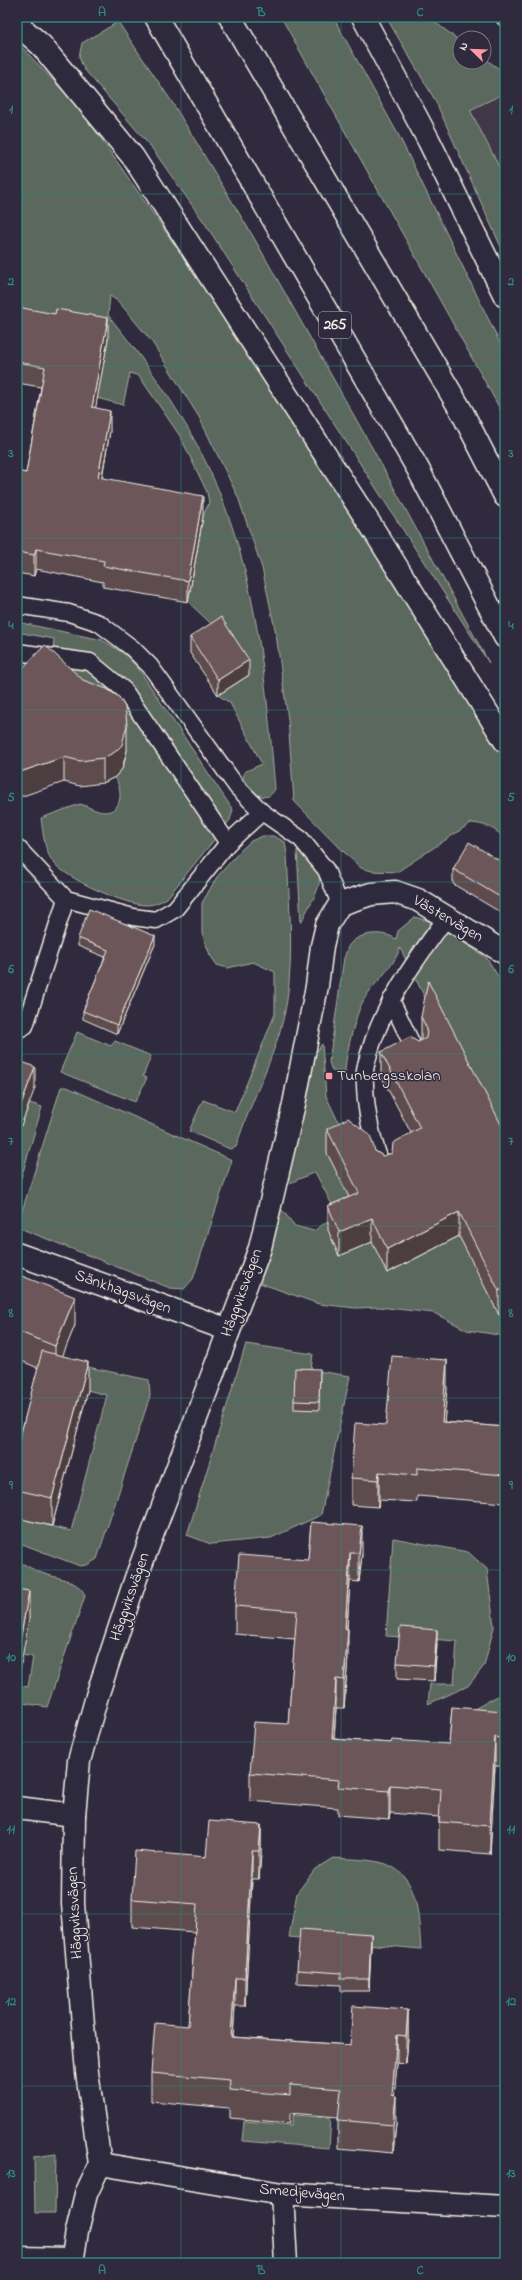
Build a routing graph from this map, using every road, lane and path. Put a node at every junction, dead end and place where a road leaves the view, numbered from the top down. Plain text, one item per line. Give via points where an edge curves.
1 (156, 17) edge
2 (230, 17) edge
3 (363, 17) edge
4 (17, 24) edge
5 (505, 296) edge
6 (505, 496) edge
7 (17, 605) edge
8 (505, 637) edge
9 (17, 652) edge
10 (505, 741) edge
11 (262, 812) junction
12 (228, 843) junction
13 (17, 847) edge
14 (66, 899) junction
15 (340, 904) junction
16 (447, 917) junction
17 (505, 953) edge
18 (391, 1000) junction
19 (17, 1030) edge
20 (418, 1057) edge
21 (384, 1171) edge
22 (17, 1254) edge
23 (229, 1330) junction
24 (17, 1808) edge
25 (74, 1815) junction
26 (100, 2164) junction
27 (282, 2194) junction
28 (505, 2207) edge
29 (17, 2255) edge
30 (72, 2260) edge
31 (286, 2263) edge

1 - 8 main road, 265 via 418,469
2 - 6 main road via 462,412
3 - 5 main road via 429,141
4 - 10 main road via 41,45 133,157 371,525
7 - 11 lane via 69,613 99,623 132,648 150,666 237,787
9 - 12 lane via 90,662 124,690
11 - 12 lane
11 - 15 lane via 301,839 326,870
12 - 14 lane via 175,909 156,920 133,917
13 - 14 lane
14 - 19 lane via 25,1026
15 - 16 main road, Västervägen via 371,894 395,892 418,900
15 - 23 main road, Häggviksvägen via 327,925 322,946 317,986 294,1104 260,1248
16 - 17 main road, Västervägen
16 - 18 lane
18 - 20 lane
18 - 21 lane via 380,1023 366,1066 366,1109 374,1146
22 - 23 main road, Sänkhagsvägen
23 - 25 main road, Häggviksvägen via 138,1570 97,1696 79,1761
24 - 25 main road
25 - 26 main road, Häggviksvägen via 73,1904 87,2072
26 - 27 main road, Smedjevägen
26 - 30 main road via 86,2194
27 - 28 main road, Smedjevägen
27 - 31 main road
29 - 30 lane via 30,2254

